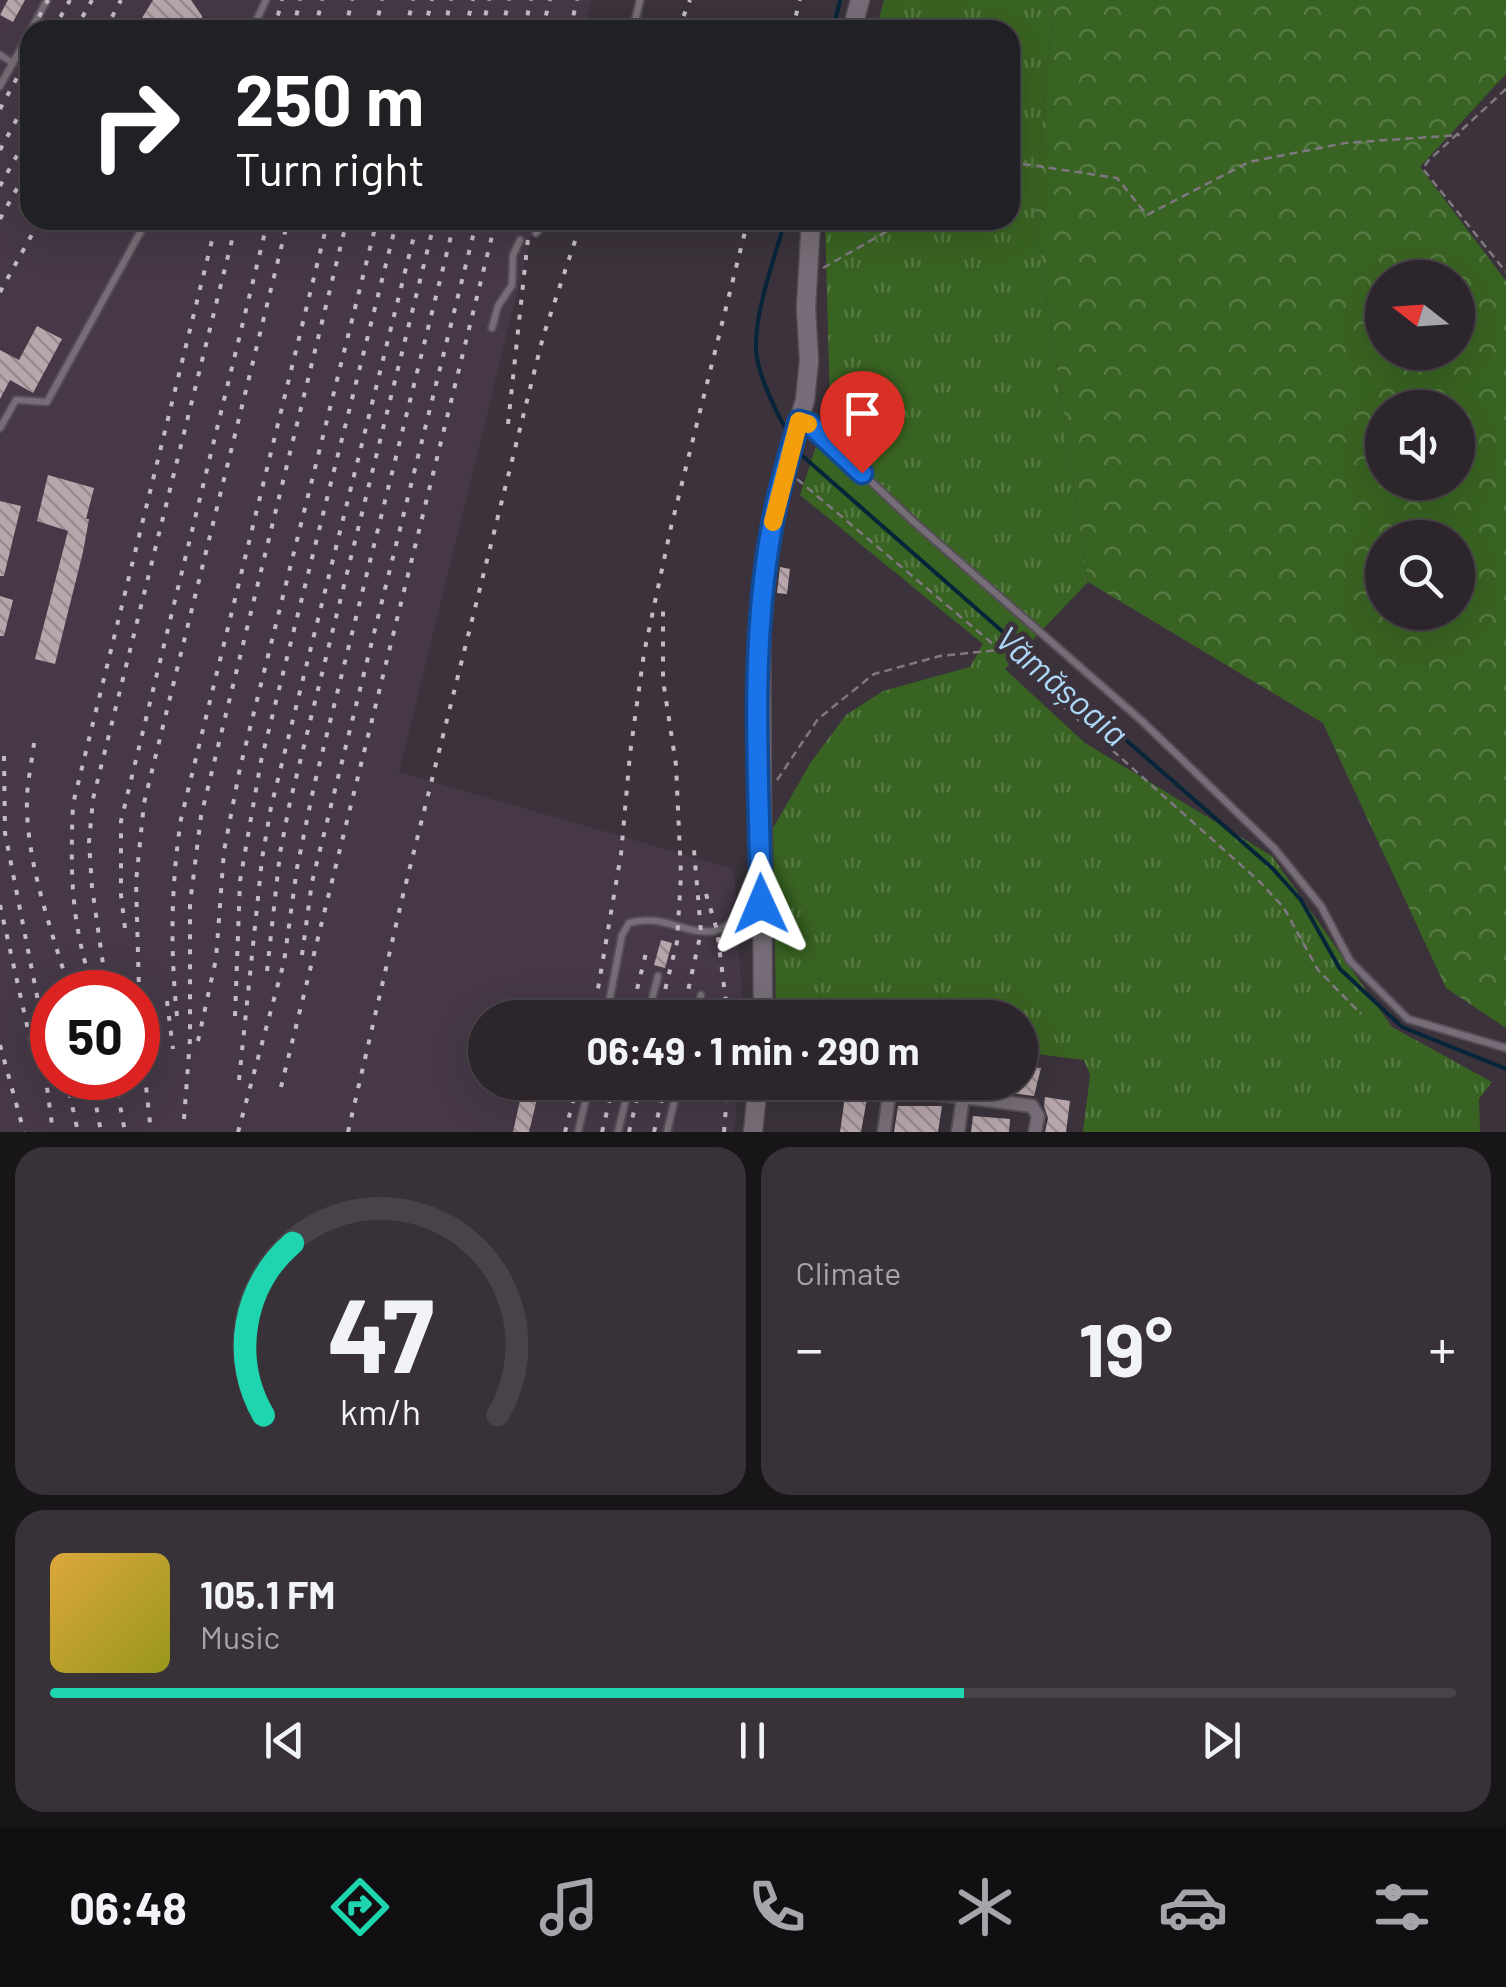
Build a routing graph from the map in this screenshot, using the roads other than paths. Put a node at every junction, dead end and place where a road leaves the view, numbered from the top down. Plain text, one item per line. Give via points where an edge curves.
1 (20, 50) edge
2 (0, 55) edge
3 (13, 63) junction
4 (0, 86) edge
5 (142, 230) edge
6 (538, 230) edge
7 (810, 230) edge
8 (536, 233) dead end
9 (520, 240) dead end
10 (492, 328) dead end
11 (798, 424) junction
12 (0, 428) edge
13 (761, 904) junction
14 (658, 976) dead end
15 (701, 995) dead end
16 (609, 1000) edge
17 (652, 1000) edge
18 (700, 1000) edge
19 (762, 1000) edge
20 (1506, 1048) edge
21 (586, 1100) edge
22 (626, 1100) edge
23 (675, 1100) edge
24 (756, 1100) edge
25 (888, 1100) edge
26 (963, 1100) edge
27 (986, 1100) edge
28 (578, 1132) edge
29 (618, 1132) edge
30 (667, 1132) edge
31 (753, 1132) edge
32 (884, 1132) edge
33 (958, 1132) edge
34 (1035, 1132) edge

1 - 3 lane
2 - 3 lane
3 - 4 lane
5 - 12 lane via 48,402 16,400
6 - 8 lane
7 - 11 main road via 810,361
9 - 10 lane via 512,285
11 - 13 main road via 771,530 761,627
11 - 20 lane via 810,424 1274,848 1321,906 1350,961 1408,1019
13 - 16 lane via 747,905 717,930 647,918 629,923
13 - 19 main road
14 - 17 lane
15 - 18 lane
21 - 28 lane
22 - 29 lane
23 - 30 lane
24 - 31 main road
25 - 32 street
26 - 33 street
27 - 34 street via 1032,1106

